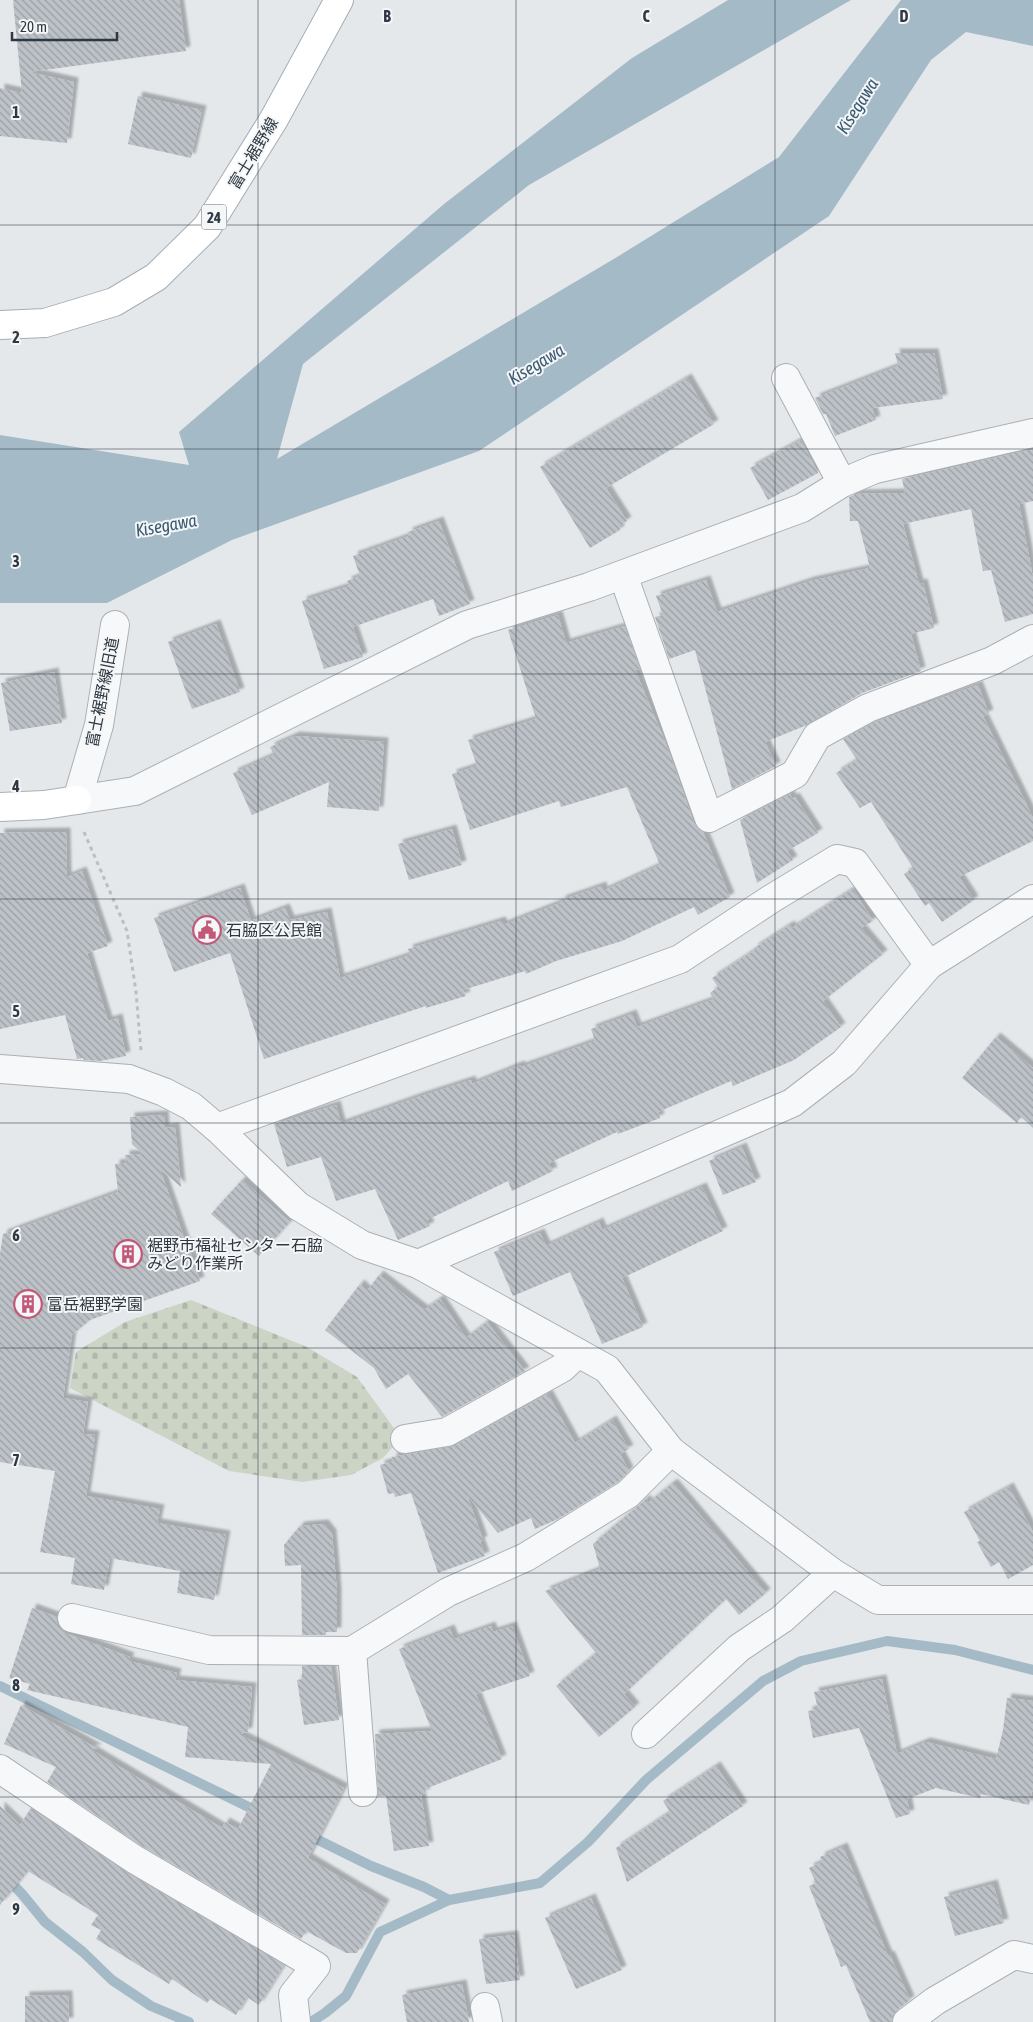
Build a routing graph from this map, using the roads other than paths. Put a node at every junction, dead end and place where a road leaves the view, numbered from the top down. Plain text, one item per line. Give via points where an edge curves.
1 (332, 3) edge
2 (0, 325) edge
3 (786, 378) dead end
4 (1033, 433) edge
5 (842, 483) junction
6 (623, 575) junction
7 (115, 625) dead end
8 (1033, 639) edge
9 (76, 800) junction
10 (0, 807) edge
11 (1033, 899) edge
12 (928, 965) junction
13 (0, 1069) edge
14 (217, 1128) junction
15 (418, 1264) junction
16 (578, 1353) junction
17 (405, 1439) dead end
18 (671, 1451) junction
19 (833, 1573) junction
20 (1033, 1600) edge
21 (72, 1618) dead end
22 (352, 1651) junction
23 (646, 1734) dead end
24 (0, 1769) edge
25 (363, 1792) dead end
26 (1033, 1959) edge
27 (296, 2021) edge
28 (908, 2022) edge

1 - 2 main road, 富士裾野線 / 24 via 274,119 208,227 156,277 114,302 45,323
3 - 5 street
4 - 5 street via 875,469
5 - 6 street via 802,508
6 - 8 street via 709,818 795,774 817,736 868,708 992,661
6 - 9 street via 467,625 135,791
7 - 9 street, 富士裾野線旧道 via 99,725
9 - 10 main road
11 - 12 street
12 - 14 street via 855,863 837,859 680,959
12 - 15 street via 844,1062 792,1103
13 - 14 street via 129,1079 191,1106
14 - 15 street via 298,1206 362,1245
15 - 16 street
16 - 17 street via 562,1368 447,1432
16 - 18 street via 607,1370
18 - 19 street
18 - 22 street via 628,1494 526,1557 448,1592
19 - 20 street via 878,1600
19 - 23 street via 782,1619 739,1648
21 - 22 street via 209,1650
22 - 25 street
24 - 27 street via 134,1859 316,1966 293,1995
26 - 28 street via 1014,1955 935,2001

